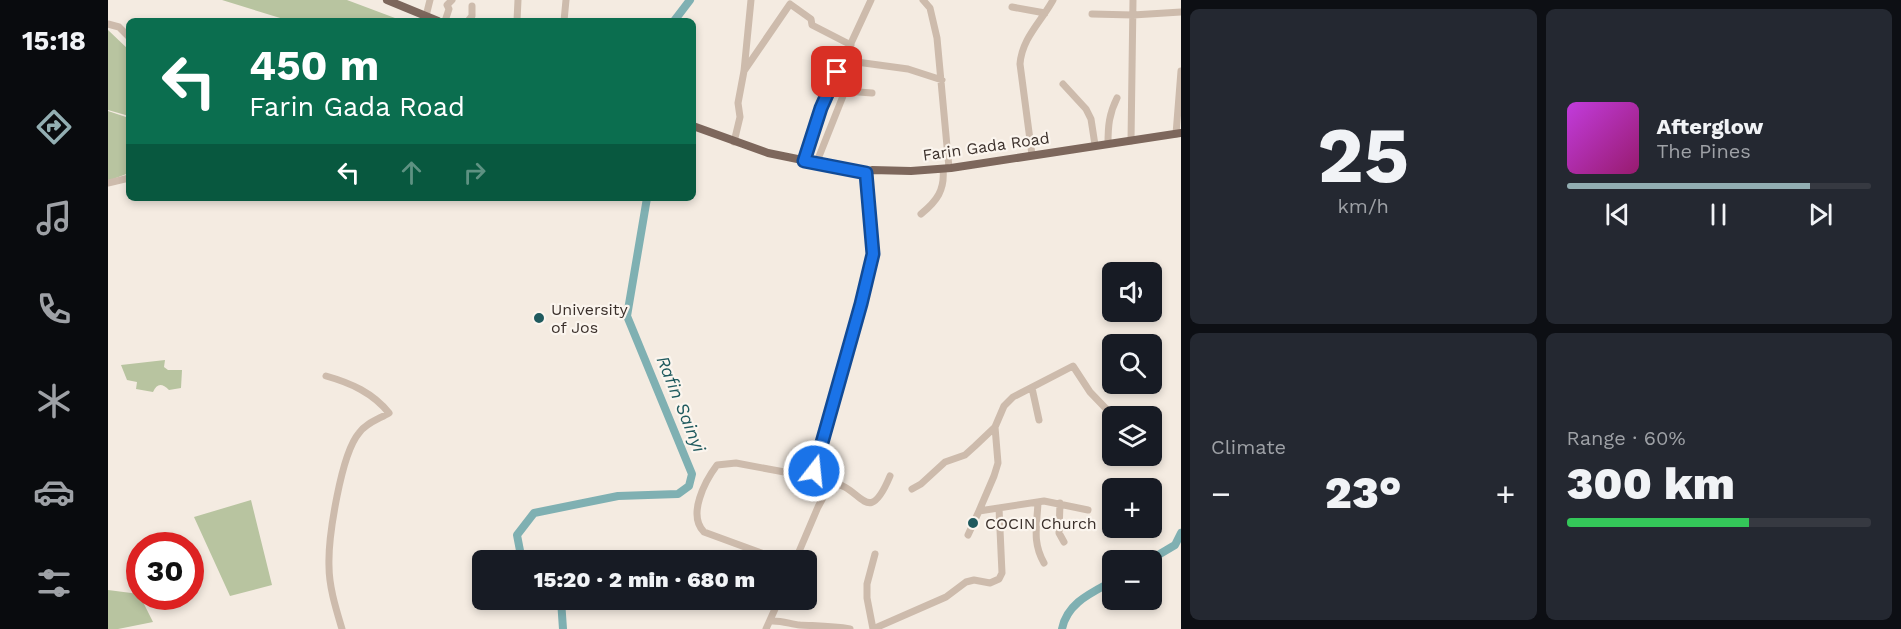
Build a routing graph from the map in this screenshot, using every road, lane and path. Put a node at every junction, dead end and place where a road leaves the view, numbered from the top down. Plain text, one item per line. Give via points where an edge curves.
1 (387, 0) edge
2 (430, 0) edge
3 (452, 0) edge
4 (518, 0) edge
5 (566, 0) edge
6 (751, 0) edge
7 (871, 0) edge
8 (923, 0) edge
9 (1053, 0) edge
10 (1133, 0) edge
11 (472, 6) dead end
12 (1012, 7) dead end
13 (1181, 12) edge
14 (1044, 13) junction
15 (1092, 14) dead end
16 (1133, 15) junction
17 (426, 16) junction
18 (431, 18) edge
19 (446, 18) edge
20 (470, 18) edge
21 (517, 18) edge
22 (564, 18) edge
23 (108, 24) edge
24 (126, 34) edge
25 (851, 45) junction
26 (842, 60) junction
27 (744, 71) junction
28 (1181, 71) edge
29 (942, 80) junction
30 (1063, 84) dead end
31 (872, 93) dead end
32 (1116, 98) dead end
33 (696, 127) edge
34 (1178, 134) edge
35 (1131, 141) junction
36 (734, 142) junction
37 (1108, 144) junction
38 (1095, 145) junction
39 (1032, 155) junction
40 (804, 161) junction
41 (816, 164) junction
42 (946, 168) junction
43 (866, 173) junction
44 (126, 179) edge
45 (108, 183) edge
46 (921, 214) dead end
47 (326, 376) dead end
48 (1032, 388) junction
49 (1103, 406) edge
50 (1040, 420) dead end
51 (995, 428) junction
52 (890, 476) dead end
53 (912, 489) dead end
54 (1038, 502) junction
55 (1060, 503) junction
56 (999, 508) junction
57 (1088, 510) dead end
58 (979, 511) junction
59 (968, 535) dead end
60 (1064, 542) dead end
61 (753, 550) edge
62 (800, 550) edge
63 (875, 554) dead end
64 (1044, 563) dead end
65 (775, 610) edge
66 (771, 621) junction
67 (342, 629) edge
68 (766, 629) edge
69 (850, 629) edge
70 (873, 629) edge

1 - 17 main road
2 - 17 street
3 - 19 street via 447,5
4 - 21 street
5 - 22 street
6 - 27 street
7 - 25 street
8 - 29 street via 930,8
9 - 14 street
10 - 16 street
11 - 20 street
12 - 14 street
13 - 16 street
14 - 39 street via 1028,37 1020,64
15 - 16 street
16 - 35 street
17 - 18 main road
23 - 24 street
25 - 26 street
25 - 27 street via 812,25 811,19 790,4
26 - 29 street via 908,69
26 - 40 street
27 - 36 street
28 - 34 street
29 - 42 street
30 - 38 street via 1086,109
31 - 41 street via 845,91
32 - 37 street via 1107,125
33 - 36 main road, Farin Gada Road
34 - 35 main road, Farin Gada Road
35 - 37 main road, Farin Gada Road
36 - 40 main road, Farin Gada Road
37 - 38 main road, Farin Gada Road
38 - 39 main road, Farin Gada Road
39 - 42 main road, Farin Gada Road
40 - 41 main road, Farin Gada Road
41 - 43 main road, Farin Gada Road
42 - 43 main road, Farin Gada Road
42 - 46 street via 941,194
43 - 61 street via 873,254 814,471 806,476 736,463 717,465 699,499 697,518 704,532
44 - 45 street
47 - 67 street via 361,389 389,413 358,433 341,479 329,569
48 - 49 street via 1073,366
48 - 50 street
48 - 51 street via 1009,401
51 - 53 street via 965,455 945,462
51 - 58 street via 998,464
52 - 62 street via 875,502 865,501 831,483
54 - 55 street
54 - 56 street
54 - 64 street via 1036,543
55 - 57 street
55 - 60 street via 1059,533
56 - 58 street
56 - 70 street via 999,579 990,583 966,582 946,597
58 - 59 street
63 - 70 street via 867,584
65 - 66 street
66 - 68 street
66 - 69 street

